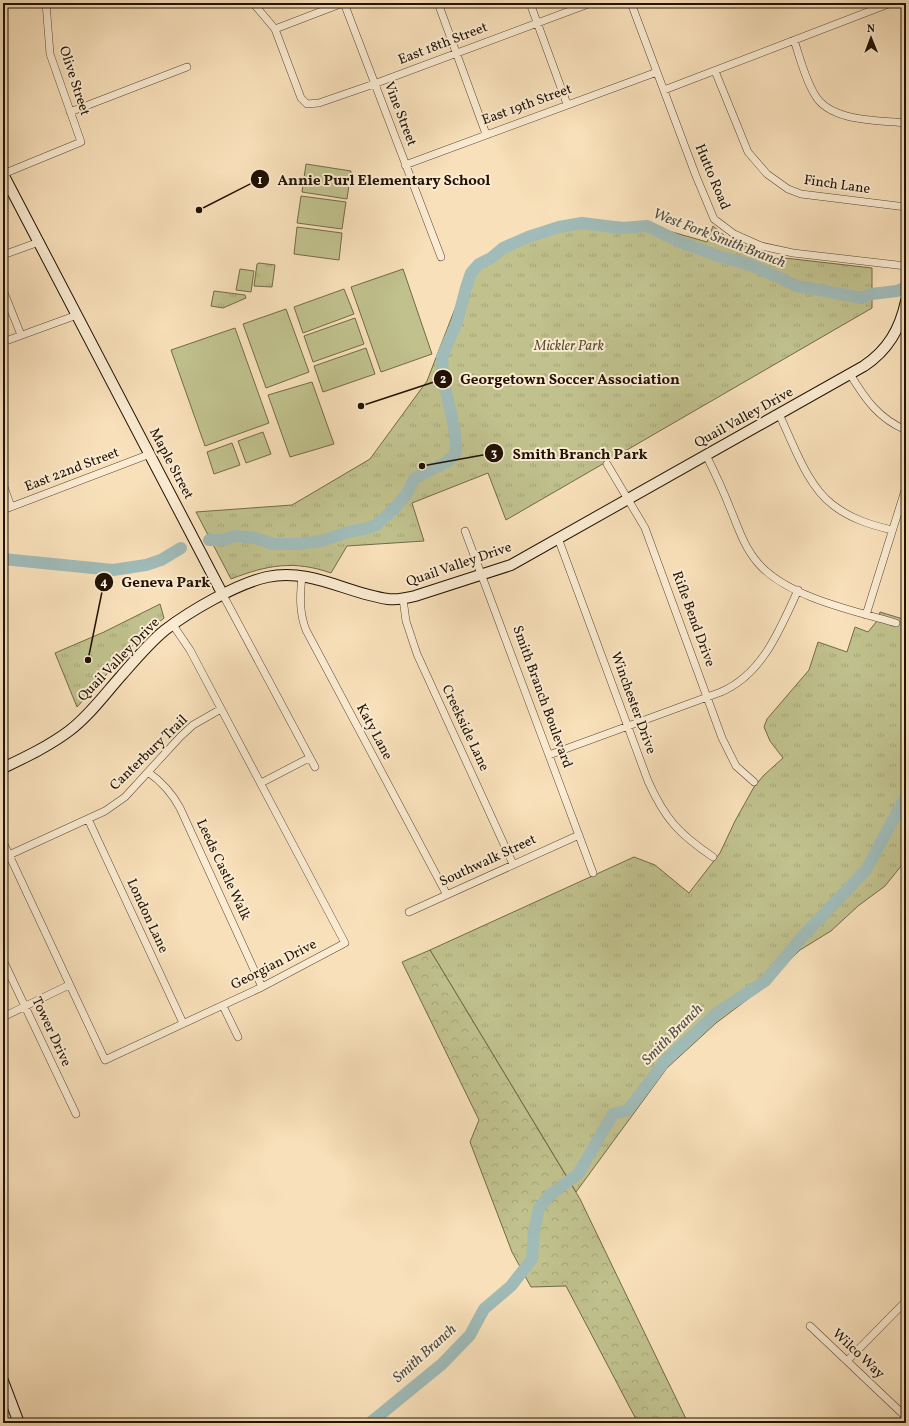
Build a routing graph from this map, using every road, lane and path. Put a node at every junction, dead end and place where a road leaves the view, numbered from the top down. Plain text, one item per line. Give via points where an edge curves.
1 (46, 3) edge
2 (254, 3) edge
3 (344, 3) edge
4 (438, 3) edge
5 (530, 3) edge
6 (591, 3) edge
7 (631, 3) edge
8 (891, 3) edge
9 (538, 23) junction
10 (276, 29) junction
11 (794, 40) junction
12 (457, 52) junction
13 (187, 67) dead end
14 (715, 71) junction
15 (657, 72) junction
16 (374, 84) junction
17 (664, 90) junction
18 (568, 104) junction
19 (70, 112) junction
20 (906, 123) edge
21 (486, 134) junction
22 (405, 165) junction
23 (3, 174) edge
24 (906, 207) edge
25 (39, 242) junction
26 (3, 255) edge
27 (441, 257) dead end
28 (906, 266) edge
29 (3, 290) edge
30 (906, 301) edge
31 (77, 315) junction
32 (21, 336) junction
33 (3, 342) edge
34 (850, 374) junction
35 (779, 414) junction
36 (906, 430) edge
37 (150, 454) junction
38 (706, 455) junction
39 (607, 464) dead end
40 (3, 484) edge
41 (906, 487) edge
42 (628, 500) junction
43 (12, 507) junction
44 (3, 510) edge
45 (466, 530) dead end
46 (892, 530) junction
47 (558, 538) junction
48 (483, 574) junction
49 (302, 576) junction
50 (798, 590) junction
51 (223, 595) junction
52 (403, 599) junction
53 (866, 615) junction
54 (896, 623) dead end
55 (173, 625) junction
56 (707, 697) junction
57 (221, 709) junction
58 (628, 725) junction
59 (549, 755) junction
60 (309, 758) junction
61 (315, 767) dead end
62 (3, 768) edge
63 (148, 772) junction
64 (754, 782) dead end
65 (261, 783) junction
66 (88, 819) junction
67 (578, 834) junction
68 (3, 842) edge
69 (9, 855) junction
70 (713, 857) dead end
71 (513, 864) junction
72 (593, 873) dead end
73 (447, 895) junction
74 (409, 912) dead end
75 (3, 960) edge
76 (69, 985) junction
77 (262, 987) junction
78 (24, 1006) junction
79 (223, 1006) junction
80 (3, 1017) edge
81 (183, 1023) junction
82 (238, 1037) dead end
83 (76, 1114) dead end
84 (906, 1301) edge
85 (810, 1326) dead end
86 (847, 1360) junction
87 (3, 1382) edge
88 (906, 1417) edge
89 (19, 1423) edge

1 - 19 street, Olive Street via 48,49
2 - 10 street
3 - 10 street
3 - 16 street, Vine Street
4 - 12 street
5 - 9 street
6 - 9 street, East 18th Street
7 - 15 street, Hutto Road
8 - 11 street
9 - 12 street, East 18th Street
9 - 18 street
10 - 16 street, East 18th Street via 301,98 307,104 319,103
11 - 14 street
11 - 20 street via 815,96 830,111 844,116
12 - 16 street, East 18th Street
12 - 21 street
13 - 19 street
14 - 17 street
14 - 24 street, Finch Lane via 748,152 756,164 777,182 801,194
15 - 17 street, Hutto Road
15 - 18 street, East 19th Street
16 - 22 street, Vine Street
17 - 28 street, Hutto Road via 714,219 734,234 761,246 793,253
18 - 21 street, East 19th Street
19 - 23 street, Olive Street via 81,142
21 - 22 street, East 19th Street
22 - 27 street, Vine Street
23 - 25 street, Maple Street
25 - 26 street
25 - 31 street, Maple Street
29 - 32 street
30 - 34 street, Quail Valley Drive via 892,339 876,358
31 - 32 street
31 - 37 street, Maple Street
32 - 33 street
34 - 35 street, Quail Valley Drive
34 - 36 street via 872,408 894,425
35 - 38 street, Quail Valley Drive
35 - 46 street via 810,477 825,498 852,517
37 - 43 street, East 22nd Street
37 - 51 street, Maple Street
38 - 42 street, Quail Valley Drive
38 - 50 street via 738,530 758,562 780,580
39 - 42 street, Rifle Bend Drive
40 - 43 street
41 - 46 street
42 - 47 street, Quail Valley Drive
42 - 56 street, Rifle Bend Drive via 645,528
43 - 44 street, East 22nd Street
45 - 48 street, Smith Branch Boulevard
46 - 53 street
47 - 48 street, Quail Valley Drive via 511,565
47 - 58 street, Winchester Drive
48 - 52 street, Quail Valley Drive
48 - 59 street, Smith Branch Boulevard
49 - 51 street, Quail Valley Drive via 268,577
49 - 52 street, Quail Valley Drive via 321,579 363,594
49 - 73 street, Katy Lane via 300,606 306,630
50 - 53 street via 830,604
50 - 56 street via 761,662 739,683
51 - 55 street, Quail Valley Drive
51 - 60 street, Maple Street
52 - 71 street, Creekside Lane via 406,621 417,654
53 - 54 street
55 - 57 street, Georgian Drive via 190,650
55 - 62 street, Quail Valley Drive via 138,657 70,731 40,750
56 - 58 street
56 - 64 street, Rifle Bend Drive via 722,738 736,766
57 - 63 street, Canterbury Trail via 189,729
57 - 65 street, Georgian Drive
58 - 59 street
58 - 70 street, Winchester Drive via 661,809 690,841
59 - 67 street, Smith Branch Boulevard
60 - 61 street, Maple Street
60 - 65 street
63 - 66 street, Canterbury Trail via 125,797
63 - 77 street, Leeds Castle Walk via 163,783 180,808
65 - 77 street, Georgian Drive via 345,943
66 - 69 street, Canterbury Trail
66 - 81 street, London Lane
67 - 71 street, Southwalk Street
67 - 72 street, Smith Branch Boulevard
68 - 69 street, Georgian Drive
69 - 76 street, Georgian Drive
71 - 73 street, Southwalk Street
73 - 74 street, Southwalk Street
75 - 78 street, Tower Drive
76 - 78 street
76 - 81 street, Georgian Drive via 105,1060
77 - 79 street, Georgian Drive
78 - 80 street
78 - 83 street, Tower Drive
79 - 81 street, Georgian Drive
79 - 82 street
84 - 86 street
85 - 86 street, Wilco Way
86 - 88 street, Wilco Way
87 - 89 street

